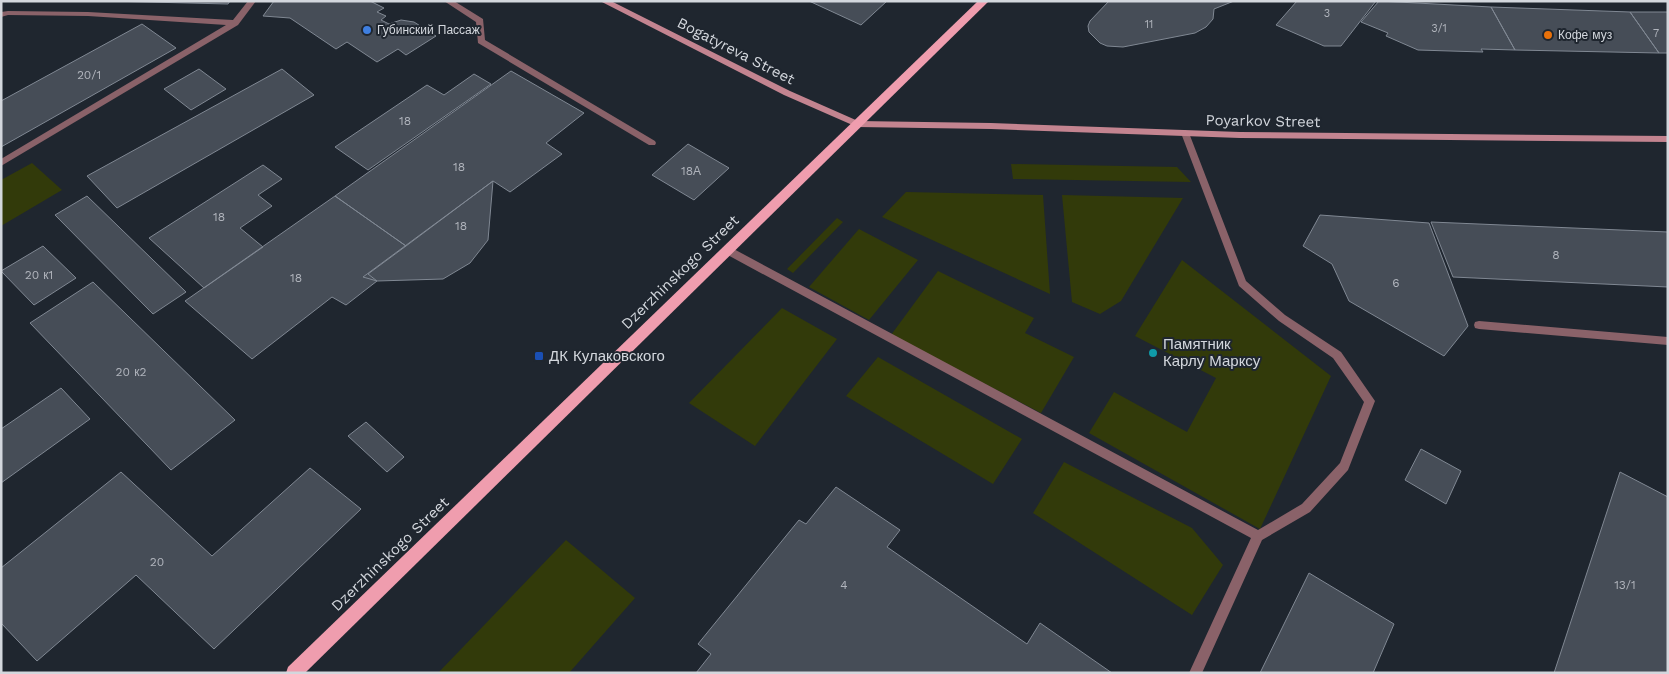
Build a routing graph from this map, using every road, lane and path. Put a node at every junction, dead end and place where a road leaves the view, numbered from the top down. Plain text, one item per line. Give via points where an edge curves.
1 (252, 1) edge
2 (448, 1) edge
3 (604, 1) edge
4 (984, 1) edge
5 (1, 15) edge
6 (235, 23) junction
7 (857, 124) junction
8 (1185, 133) junction
9 (1668, 139) edge
10 (652, 143) dead end
11 (1, 163) edge
12 (727, 250) junction
13 (1479, 325) dead end
14 (1668, 341) edge
15 (1258, 536) junction
16 (294, 673) edge
17 (1195, 673) edge

1 - 6 lane
2 - 10 lane via 480,21 481,41
3 - 7 main road, Bogatyreva Street via 787,93
4 - 7 main road, Dzerzhinskogo Street
5 - 6 lane via 88,14
6 - 11 lane
7 - 8 main road, Poyarkov Street
7 - 12 main road, Dzerzhinskogo Street
8 - 9 main road, Poyarkov Street
8 - 15 lane via 1242,283 1282,318 1337,355 1370,401 1344,466 1306,508
12 - 15 lane
12 - 16 main road, Dzerzhinskogo Street
13 - 14 lane
15 - 17 lane

